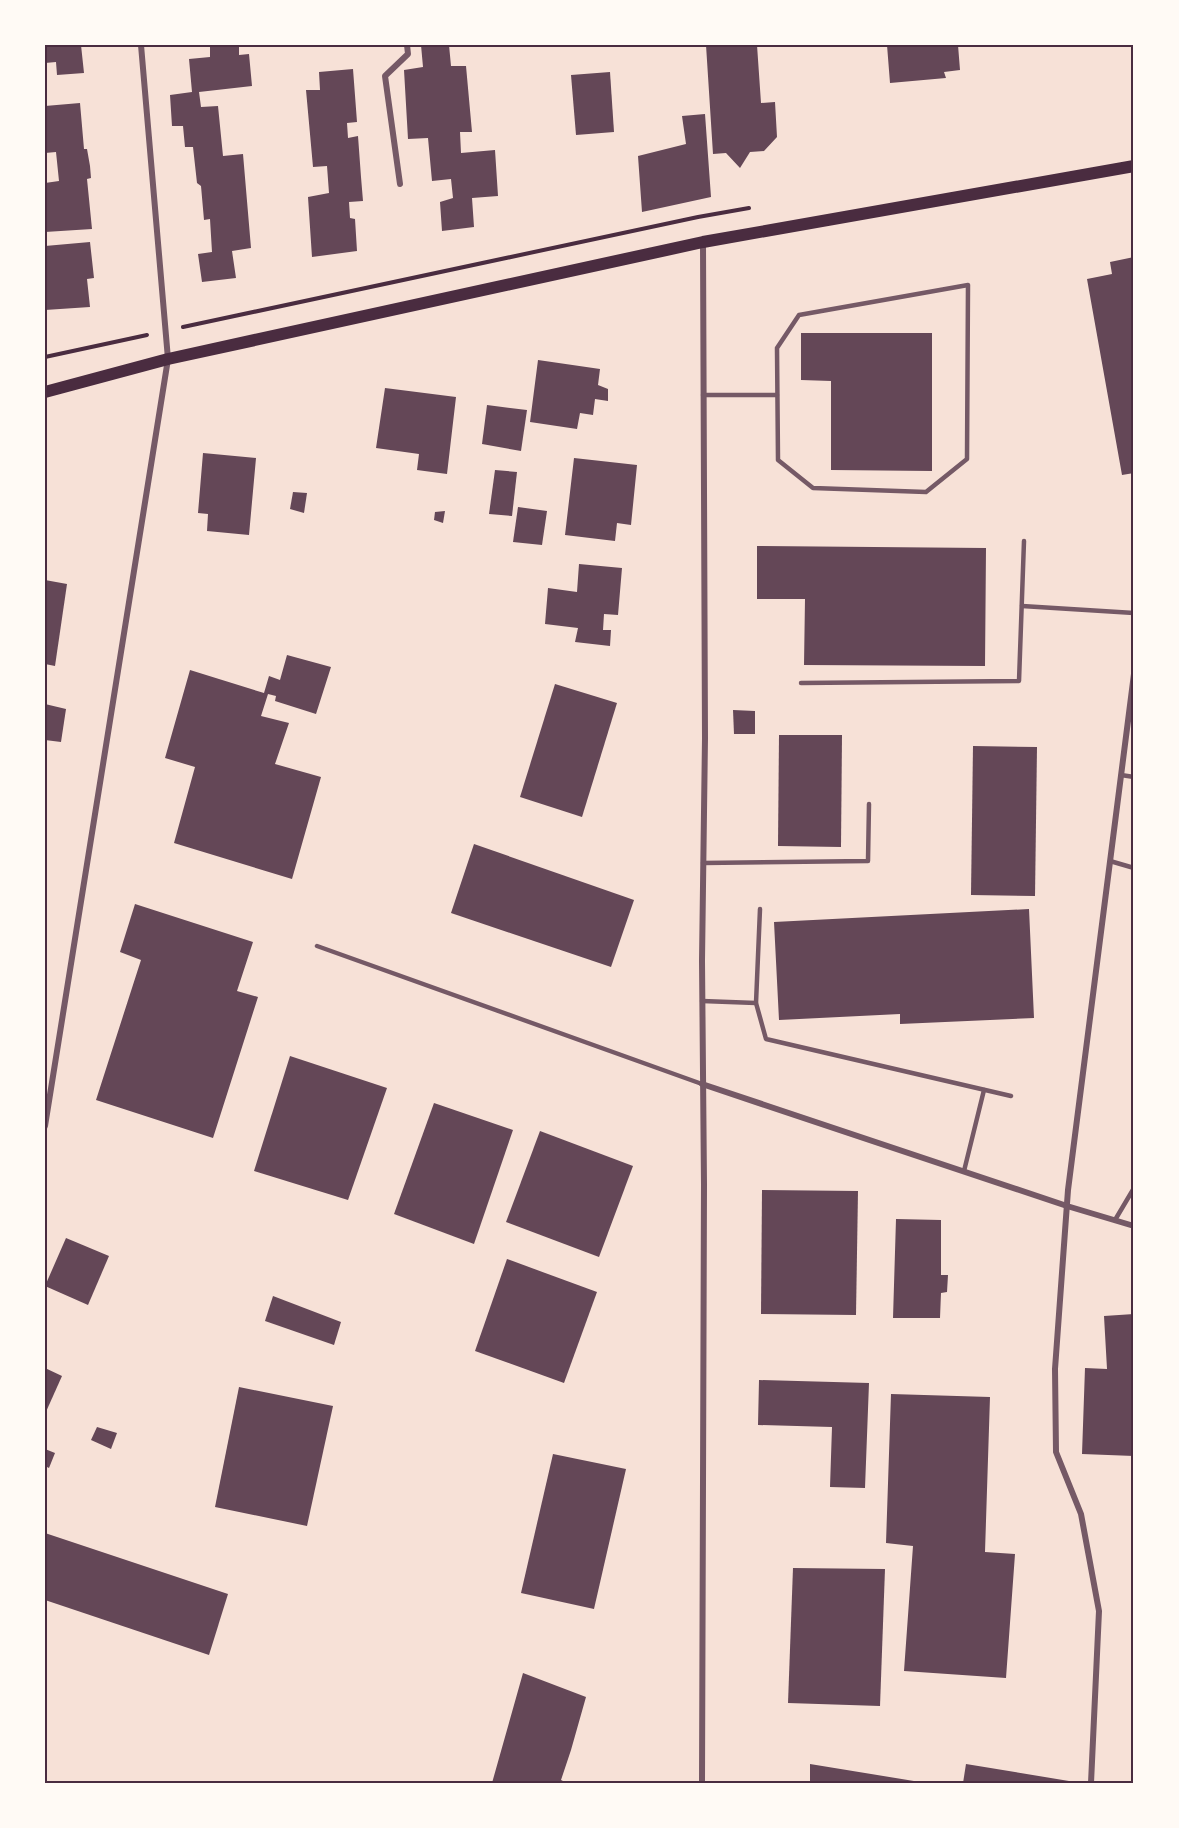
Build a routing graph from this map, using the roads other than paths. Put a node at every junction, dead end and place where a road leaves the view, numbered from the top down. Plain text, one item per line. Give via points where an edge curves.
1 (141, 45) edge
2 (407, 45) edge
3 (1134, 166) edge
4 (400, 184) dead end
5 (703, 242) junction
6 (168, 359) junction
7 (45, 392) edge
8 (703, 395) junction
9 (777, 395) junction
10 (1024, 541) dead end
11 (1022, 606) junction
12 (1134, 613) edge
13 (1134, 674) edge
14 (801, 683) dead end
15 (1121, 775) junction
16 (1134, 777) edge
17 (869, 804) dead end
18 (1110, 861) junction
19 (703, 863) junction
20 (1134, 868) edge
21 (760, 909) dead end
22 (317, 946) dead end
23 (702, 1001) junction
24 (756, 1003) junction
25 (702, 1084) junction
26 (984, 1090) junction
27 (1011, 1096) dead end
28 (45, 1126) edge
29 (964, 1171) junction
30 (1134, 1188) edge
31 (1067, 1206) junction
32 (1115, 1220) junction
33 (1134, 1226) edge
34 (702, 1783) edge
35 (1091, 1783) edge

1 - 6 street
2 - 4 street via 408,54 385,76
3 - 5 main road
5 - 6 main road
5 - 8 street
6 - 7 main road
6 - 28 street
8 - 9 lane
8 - 19 street
9 - 9 lane via 777,348 799,315 968,285 967,459 926,492 813,488 778,460
10 - 11 lane
11 - 12 lane
11 - 14 lane via 1018,681
13 - 15 street
15 - 16 lane
15 - 18 street
17 - 19 lane via 868,861
18 - 20 lane
18 - 31 street
19 - 23 street
21 - 24 lane
22 - 25 lane
23 - 24 lane
23 - 25 street
24 - 26 lane via 766,1039
25 - 29 street
25 - 34 street
26 - 27 lane
26 - 29 lane
29 - 31 street
30 - 32 lane
31 - 32 street
31 - 35 street via 1054,1369 1056,1452 1081,1514 1099,1611
32 - 33 street

